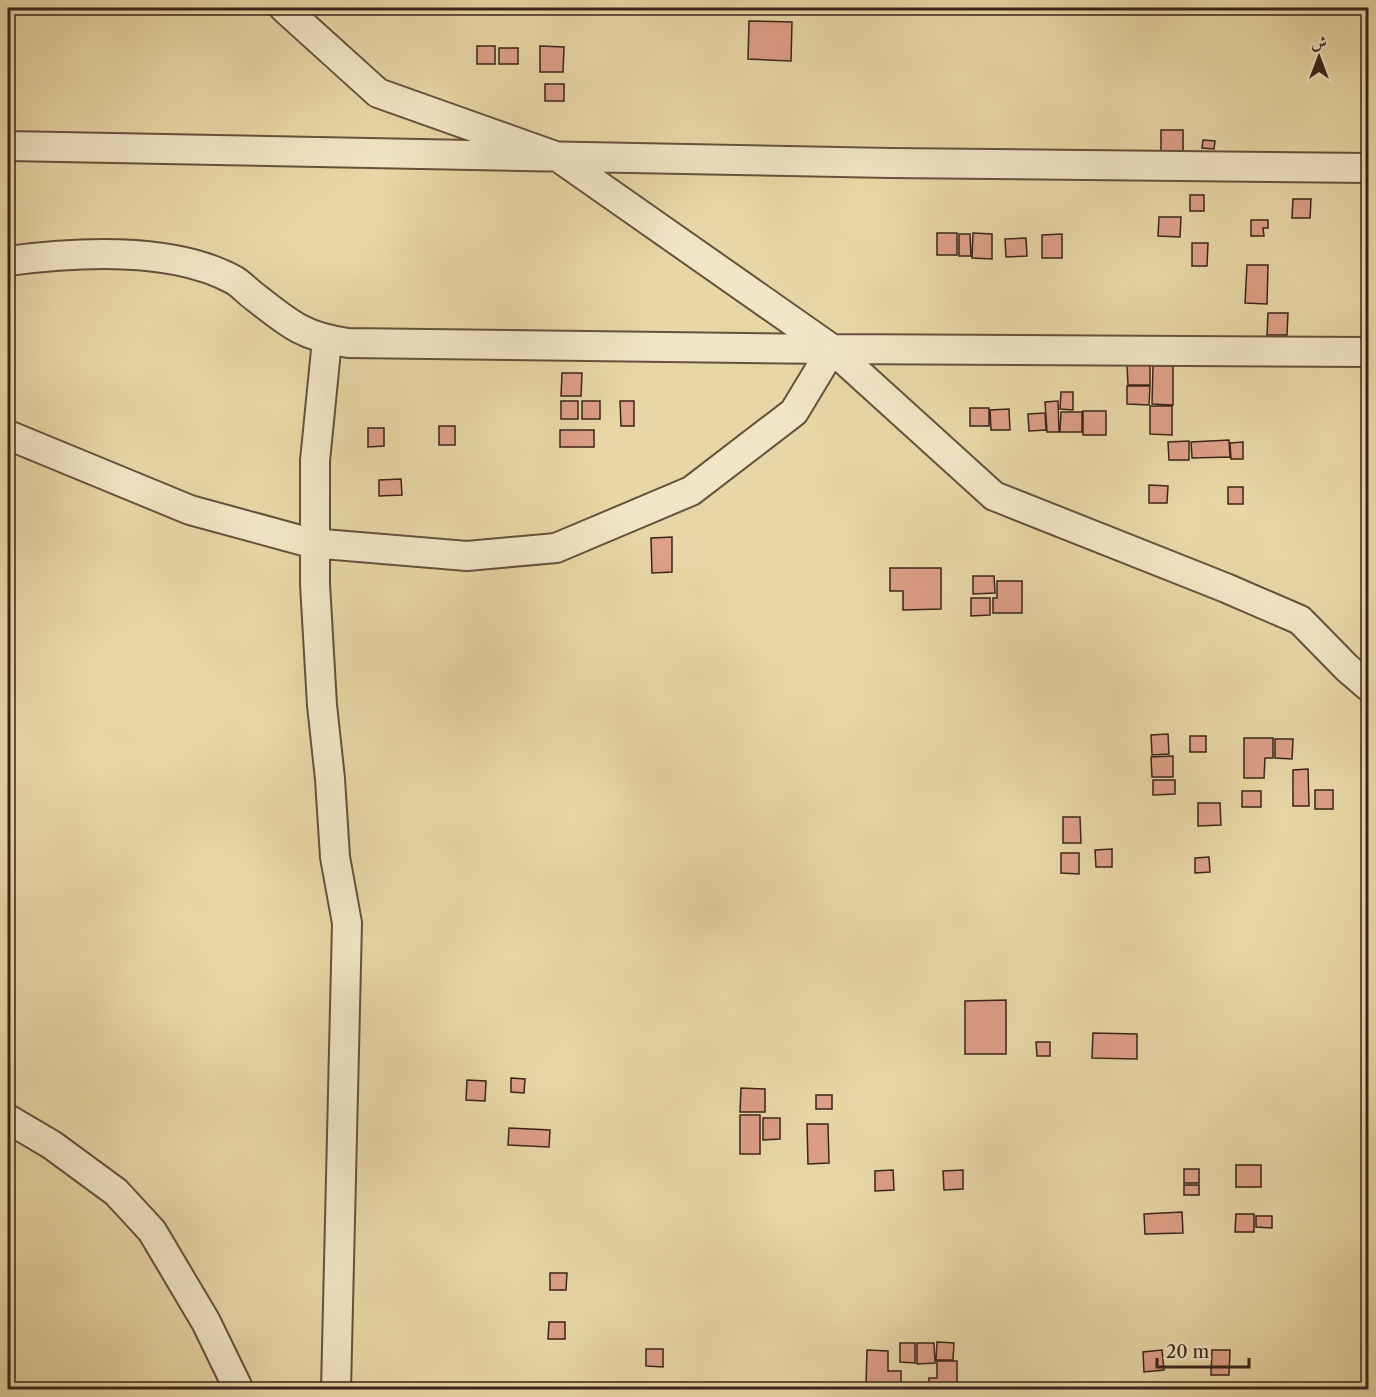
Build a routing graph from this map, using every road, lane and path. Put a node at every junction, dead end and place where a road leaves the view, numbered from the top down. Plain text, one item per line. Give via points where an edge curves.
1 (284, 8) edge
2 (8, 146) edge
3 (558, 157) junction
4 (1368, 168) edge
5 (8, 261) edge
6 (327, 340) junction
7 (832, 349) junction
8 (1368, 352) edge
9 (8, 435) edge
10 (315, 544) junction
11 (1368, 686) edge
12 (8, 1119) edge
13 (1368, 1178) edge
14 (1368, 1234) edge
15 (1368, 1361) edge
16 (1368, 1374) edge
17 (239, 1389) edge
18 (336, 1389) edge

1 - 3 street via 378,93
2 - 3 street
3 - 4 street
3 - 7 street
5 - 6 street via 73,255 140,255 187,262 235,281 288,324
6 - 7 street
6 - 10 street via 315,461
7 - 8 street
7 - 10 street via 794,412 691,491 556,548 467,556
7 - 11 street via 994,496 1300,620
9 - 10 street via 190,510
10 - 18 street via 322,705 335,857 347,923
12 - 17 street via 52,1145 116,1192 152,1231 206,1322
13 - 14 path via 1364,1199
15 - 16 path

